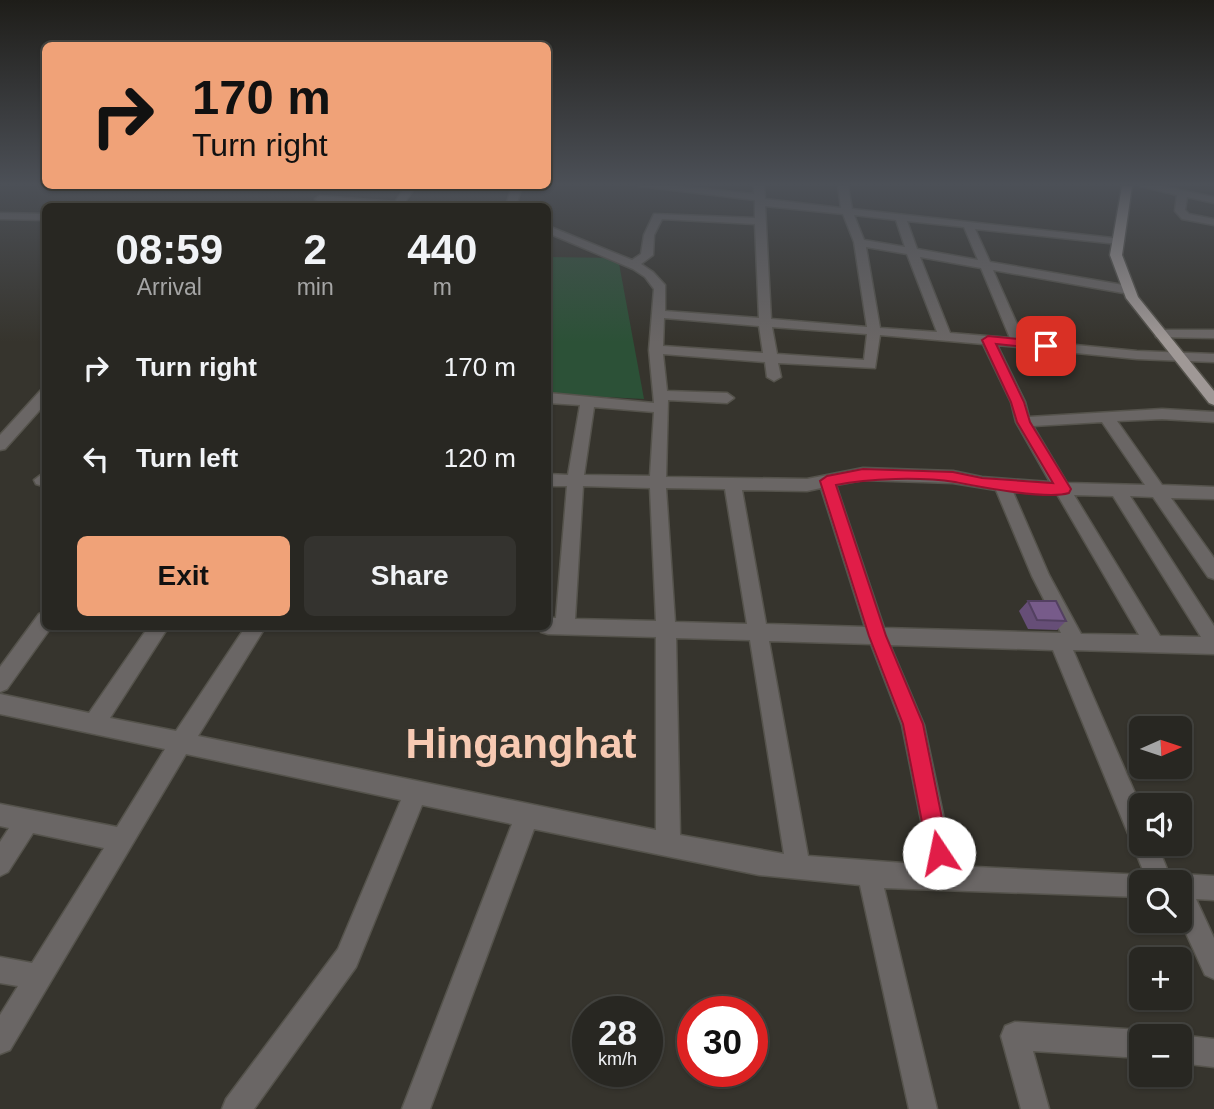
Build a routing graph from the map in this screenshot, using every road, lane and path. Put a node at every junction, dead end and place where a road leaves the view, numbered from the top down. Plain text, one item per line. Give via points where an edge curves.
1 (568, 238) edge
2 (649, 238) edge
3 (761, 238) edge
4 (858, 238) edge
5 (907, 238) edge
6 (974, 238) edge
7 (1089, 238) edge
8 (1119, 238) edge
9 (1118, 241) junction
10 (860, 242) junction
11 (912, 252) junction
12 (984, 264) junction
13 (632, 265) junction
14 (1129, 290) junction
15 (658, 314) junction
16 (765, 322) junction
17 (874, 331) junction
18 (1161, 334) junction
19 (1214, 334) edge
20 (945, 336) junction
21 (988, 340) junction
22 (1019, 343) junction
23 (656, 351) junction
24 (1180, 357) junction
25 (773, 358) junction
26 (1214, 358) edge
27 (774, 377) dead end
28 (42, 398) edge
29 (551, 398) edge
30 (727, 398) dead end
31 (1214, 400) edge
32 (588, 401) junction
33 (662, 401) junction
34 (1106, 417) junction
35 (1214, 417) edge
36 (1024, 422) junction
37 (0, 445) edge
38 (551, 480) edge
39 (575, 480) junction
40 (827, 481) junction
41 (658, 482) junction
42 (733, 486) junction
43 (1002, 486) junction
44 (1064, 489) junction
45 (1118, 490) junction
46 (1157, 491) junction
47 (1214, 493) edge
48 (1214, 572) edge
49 (42, 625) edge
50 (556, 626) edge
51 (666, 629) junction
52 (157, 630) edge
53 (254, 630) edge
54 (759, 631) junction
55 (877, 636) junction
56 (1068, 642) junction
57 (1214, 644) edge
58 (1155, 645) junction
59 (0, 683) edge
60 (0, 704) edge
61 (94, 724) junction
62 (181, 743) junction
63 (416, 792) junction
64 (1129, 802) edge
65 (0, 815) edge
66 (527, 816) junction
67 (27, 821) junction
68 (122, 840) junction
69 (668, 844) junction
70 (0, 864) edge
71 (798, 867) junction
72 (869, 874) junction
73 (944, 878) junction
74 (1129, 886) edge
75 (1192, 887) edge
76 (1214, 888) edge
77 (1192, 919) edge
78 (1214, 966) edge
79 (0, 971) edge
80 (39, 976) junction
81 (0, 1040) edge
82 (1129, 1043) edge
83 (1192, 1050) edge
84 (1214, 1053) edge
85 (236, 1109) edge
86 (416, 1109) edge
87 (923, 1109) edge
88 (1035, 1109) edge

1 - 13 street
2 - 13 street via 647,255
3 - 16 street
4 - 10 street
5 - 11 street
6 - 12 street
7 - 9 street
8 - 9 main road
9 - 14 main road via 1116,254
10 - 11 street
10 - 17 street
11 - 12 street
11 - 20 street
12 - 14 street
12 - 22 street
13 - 15 street via 656,280 660,288
14 - 18 main road
15 - 16 street
15 - 23 street
16 - 17 street
16 - 25 street
17 - 20 street
17 - 25 street via 870,365
18 - 19 street
18 - 24 main road
20 - 21 street
21 - 22 street
21 - 36 street
22 - 24 street
23 - 25 street
23 - 33 street
24 - 26 street
24 - 31 main road
25 - 27 street
28 - 37 street
29 - 32 street
30 - 33 street
32 - 33 street
32 - 39 street
33 - 41 street
34 - 35 street
34 - 36 street
34 - 46 street
36 - 44 street
38 - 39 street
39 - 41 street
39 - 50 street
40 - 42 street
40 - 43 street via 863,474 953,477
40 - 55 street
41 - 42 street
41 - 51 street
42 - 54 street
43 - 44 street
43 - 56 street
44 - 45 street
44 - 58 street
45 - 46 street
45 - 57 street
46 - 47 street
46 - 48 street
49 - 59 street
50 - 51 street
51 - 54 street
51 - 69 street
52 - 61 street
53 - 62 street
54 - 55 street
54 - 71 street
55 - 56 street
55 - 73 street via 913,724
56 - 58 street
56 - 64 street
57 - 58 street
60 - 61 street
61 - 62 street
62 - 63 street
62 - 68 street
63 - 66 street
63 - 85 street via 347,958
65 - 67 street
66 - 69 street
66 - 86 street
67 - 68 street
67 - 70 street
68 - 80 street
69 - 71 street
71 - 72 street
72 - 73 street
72 - 87 street
73 - 74 street
75 - 76 street
77 - 78 street
79 - 80 street
80 - 81 street
82 - 88 street via 1015,1036
83 - 84 street

